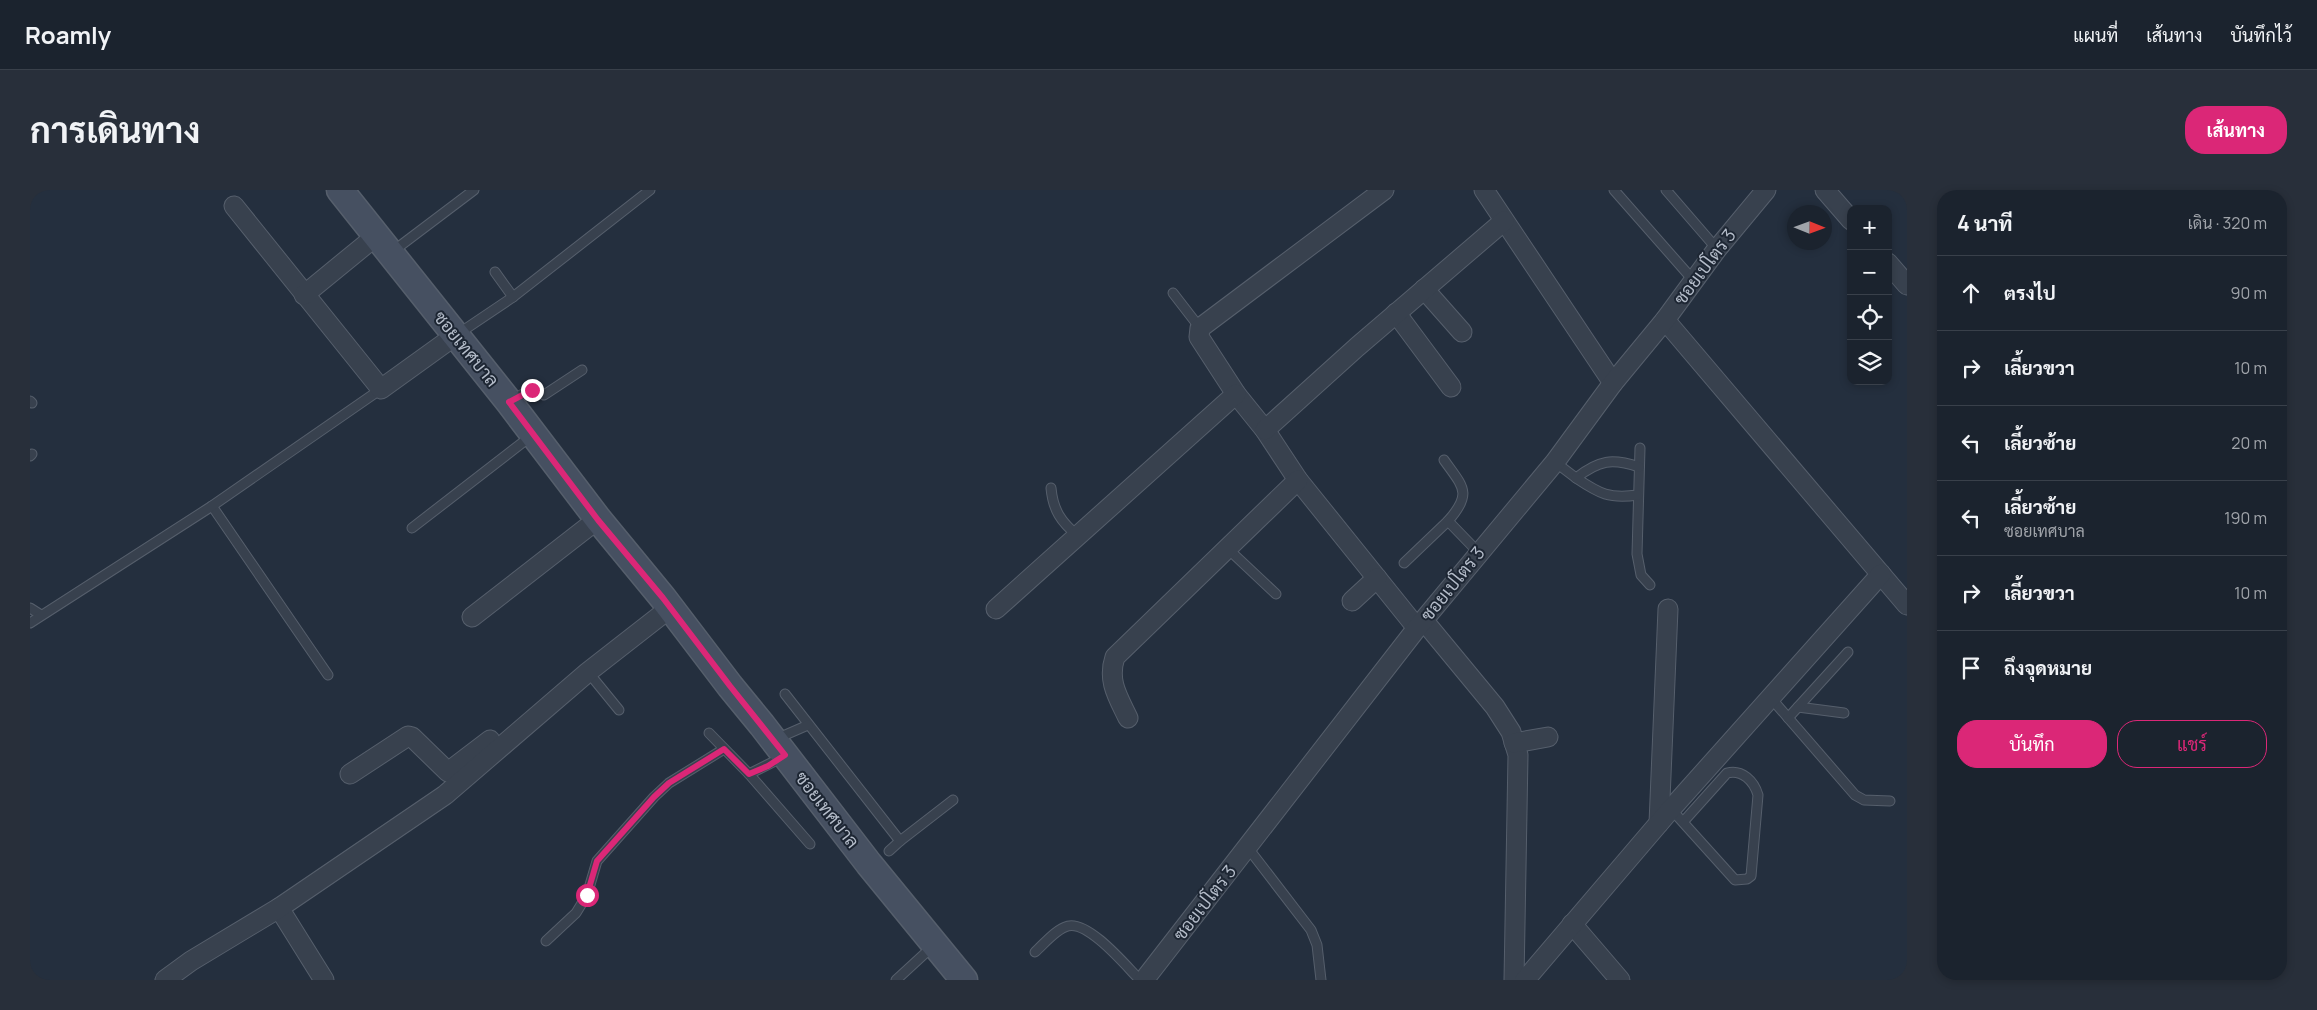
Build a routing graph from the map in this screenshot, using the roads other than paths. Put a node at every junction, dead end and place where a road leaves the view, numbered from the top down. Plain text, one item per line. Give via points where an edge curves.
1 (340, 190) edge
2 (473, 190) edge
3 (650, 190) edge
4 (1484, 190) edge
5 (1614, 190) edge
6 (1679, 190) edge
7 (1766, 190) edge
8 (1825, 190) edge
9 (1373, 193) edge
10 (1669, 194) edge
11 (234, 206) dead end
12 (1847, 215) edge
13 (1504, 221) junction
14 (383, 245) junction
15 (1717, 249) junction
16 (1892, 268) edge
17 (495, 272) dead end
18 (1694, 281) junction
19 (1907, 285) edge
20 (1424, 289) junction
21 (1174, 293) dead end
22 (304, 295) junction
23 (513, 297) junction
24 (1396, 313) junction
25 (1665, 320) junction
26 (1200, 328) junction
27 (1462, 332) dead end
28 (456, 336) junction
29 (582, 370) dead end
30 (1613, 384) junction
31 (1451, 387) dead end
32 (381, 389) junction
33 (1236, 394) junction
34 (509, 402) junction
35 (1265, 430) junction
36 (533, 434) junction
37 (1640, 448) dead end
38 (1444, 460) dead end
39 (1555, 462) junction
40 (1639, 467) junction
41 (1576, 478) junction
42 (1298, 480) junction
43 (1051, 488) dead end
44 (1638, 495) junction
45 (212, 506) junction
46 (598, 520) junction
47 (1448, 521) junction
48 (412, 528) dead end
49 (1078, 536) junction
50 (1227, 548) junction
51 (1478, 553) junction
52 (1404, 563) dead end
53 (1881, 574) junction
54 (1377, 578) junction
55 (1650, 585) dead end
56 (1276, 594) dead end
57 (1352, 601) dead end
58 (666, 603) junction
59 (1907, 605) edge
60 (30, 608) edge
61 (996, 609) dead end
62 (1668, 609) dead end
63 (41, 615) junction
64 (472, 617) dead end
65 (30, 623) edge
66 (1421, 624) junction
67 (1848, 652) dead end
68 (588, 672) junction
69 (328, 675) dead end
70 (786, 694) dead end
71 (1770, 697) junction
72 (1798, 707) junction
73 (619, 710) dead end
74 (1844, 713) dead end
75 (1128, 718) dead end
76 (1788, 718) junction
77 (808, 726) junction
78 (709, 733) dead end
79 (1548, 737) dead end
80 (1514, 744) junction
81 (779, 748) junction
82 (724, 749) junction
83 (350, 774) dead end
84 (749, 774) junction
85 (954, 800) dead end
86 (1890, 801) dead end
87 (1671, 818) junction
88 (900, 841) junction
89 (810, 844) dead end
90 (1248, 848) junction
91 (889, 851) dead end
92 (279, 908) junction
93 (1572, 924) junction
94 (546, 941) dead end
95 (935, 944) junction
96 (1034, 952) dead end
97 (164, 980) edge
98 (324, 980) edge
99 (896, 980) edge
100 (964, 980) edge
101 (1142, 980) edge
102 (1321, 980) edge
103 (1514, 980) edge
104 (1525, 980) edge
105 (1620, 980) edge

1 - 14 street, ซอยเทศบาล
2 - 14 lane
3 - 23 lane
4 - 13 street
5 - 18 lane
6 - 10 lane
7 - 15 street, ซอยเปโตร 3
8 - 12 street
9 - 26 street
10 - 15 lane
11 - 22 street
13 - 20 street
13 - 30 street
14 - 22 street
14 - 28 street, ซอยเทศบาล
15 - 18 street, ซอยเปโตร 3
16 - 19 street
17 - 23 lane
18 - 25 street, ซอยเปโตร 3
20 - 24 street
20 - 27 street
21 - 26 lane
22 - 32 street
23 - 28 lane
24 - 31 street
24 - 35 street
25 - 30 street, ซอยเปโตร 3
25 - 53 street
26 - 33 street via 1199,337
28 - 32 street
28 - 34 street, ซอยเทศบาล
29 - 34 lane via 544,395 532,390
30 - 39 street, ซอยเปโตร 3
32 - 45 lane
33 - 35 street
33 - 49 street
34 - 36 street, ซอยเทศบาล
35 - 42 street
36 - 46 street, ซอยเทศบาล
36 - 48 lane
37 - 40 lane
38 - 47 lane via 1463,488 1457,510
39 - 41 lane
39 - 51 street, ซอยเปโตร 3
40 - 41 lane via 1611,461 1587,469
40 - 44 lane
41 - 44 lane via 1607,496
42 - 50 street
42 - 54 street
43 - 49 lane via 1056,512
44 - 55 lane via 1637,554 1641,575
45 - 63 lane
45 - 69 lane
46 - 58 street, ซอยเทศบาล
46 - 64 street
47 - 51 lane
47 - 52 lane
49 - 61 street
50 - 56 lane
50 - 75 street via 1115,657 1110,671
51 - 66 street, ซอยเปโตร 3
53 - 59 street
53 - 71 street
54 - 57 street
54 - 66 street
58 - 68 street
58 - 81 street, ซอยเทศบาล
58 - 83 street via 451,771 444,771 408,736
60 - 63 lane
62 - 87 street
63 - 65 lane
66 - 80 street via 1495,707 1511,732
66 - 90 street, ซอยเปโตร 3
67 - 72 lane
68 - 73 lane
68 - 92 street via 445,795
70 - 77 lane
71 - 76 lane
71 - 87 street
72 - 74 lane
72 - 76 lane
76 - 86 lane via 1855,796 1864,800
77 - 81 lane
77 - 88 lane
78 - 82 lane
79 - 80 street
80 - 103 street via 1518,755
81 - 84 lane via 768,766
81 - 95 street, ซอยเทศบาล
82 - 84 lane
82 - 94 lane via 669,783 654,797 597,861 587,895 576,913
84 - 89 lane
85 - 88 lane
87 - 87 lane via 1728,773 1738,772 1748,778 1758,795 1751,876 1734,880
87 - 93 street
88 - 91 lane
90 - 101 street, ซอยเปโตร 3
90 - 102 lane via 1311,930 1317,945
92 - 97 street
92 - 98 street
93 - 104 street
93 - 105 street
95 - 99 lane
95 - 100 street, ซอยเทศบาล
96 - 101 lane via 1063,928 1076,926 1089,930

